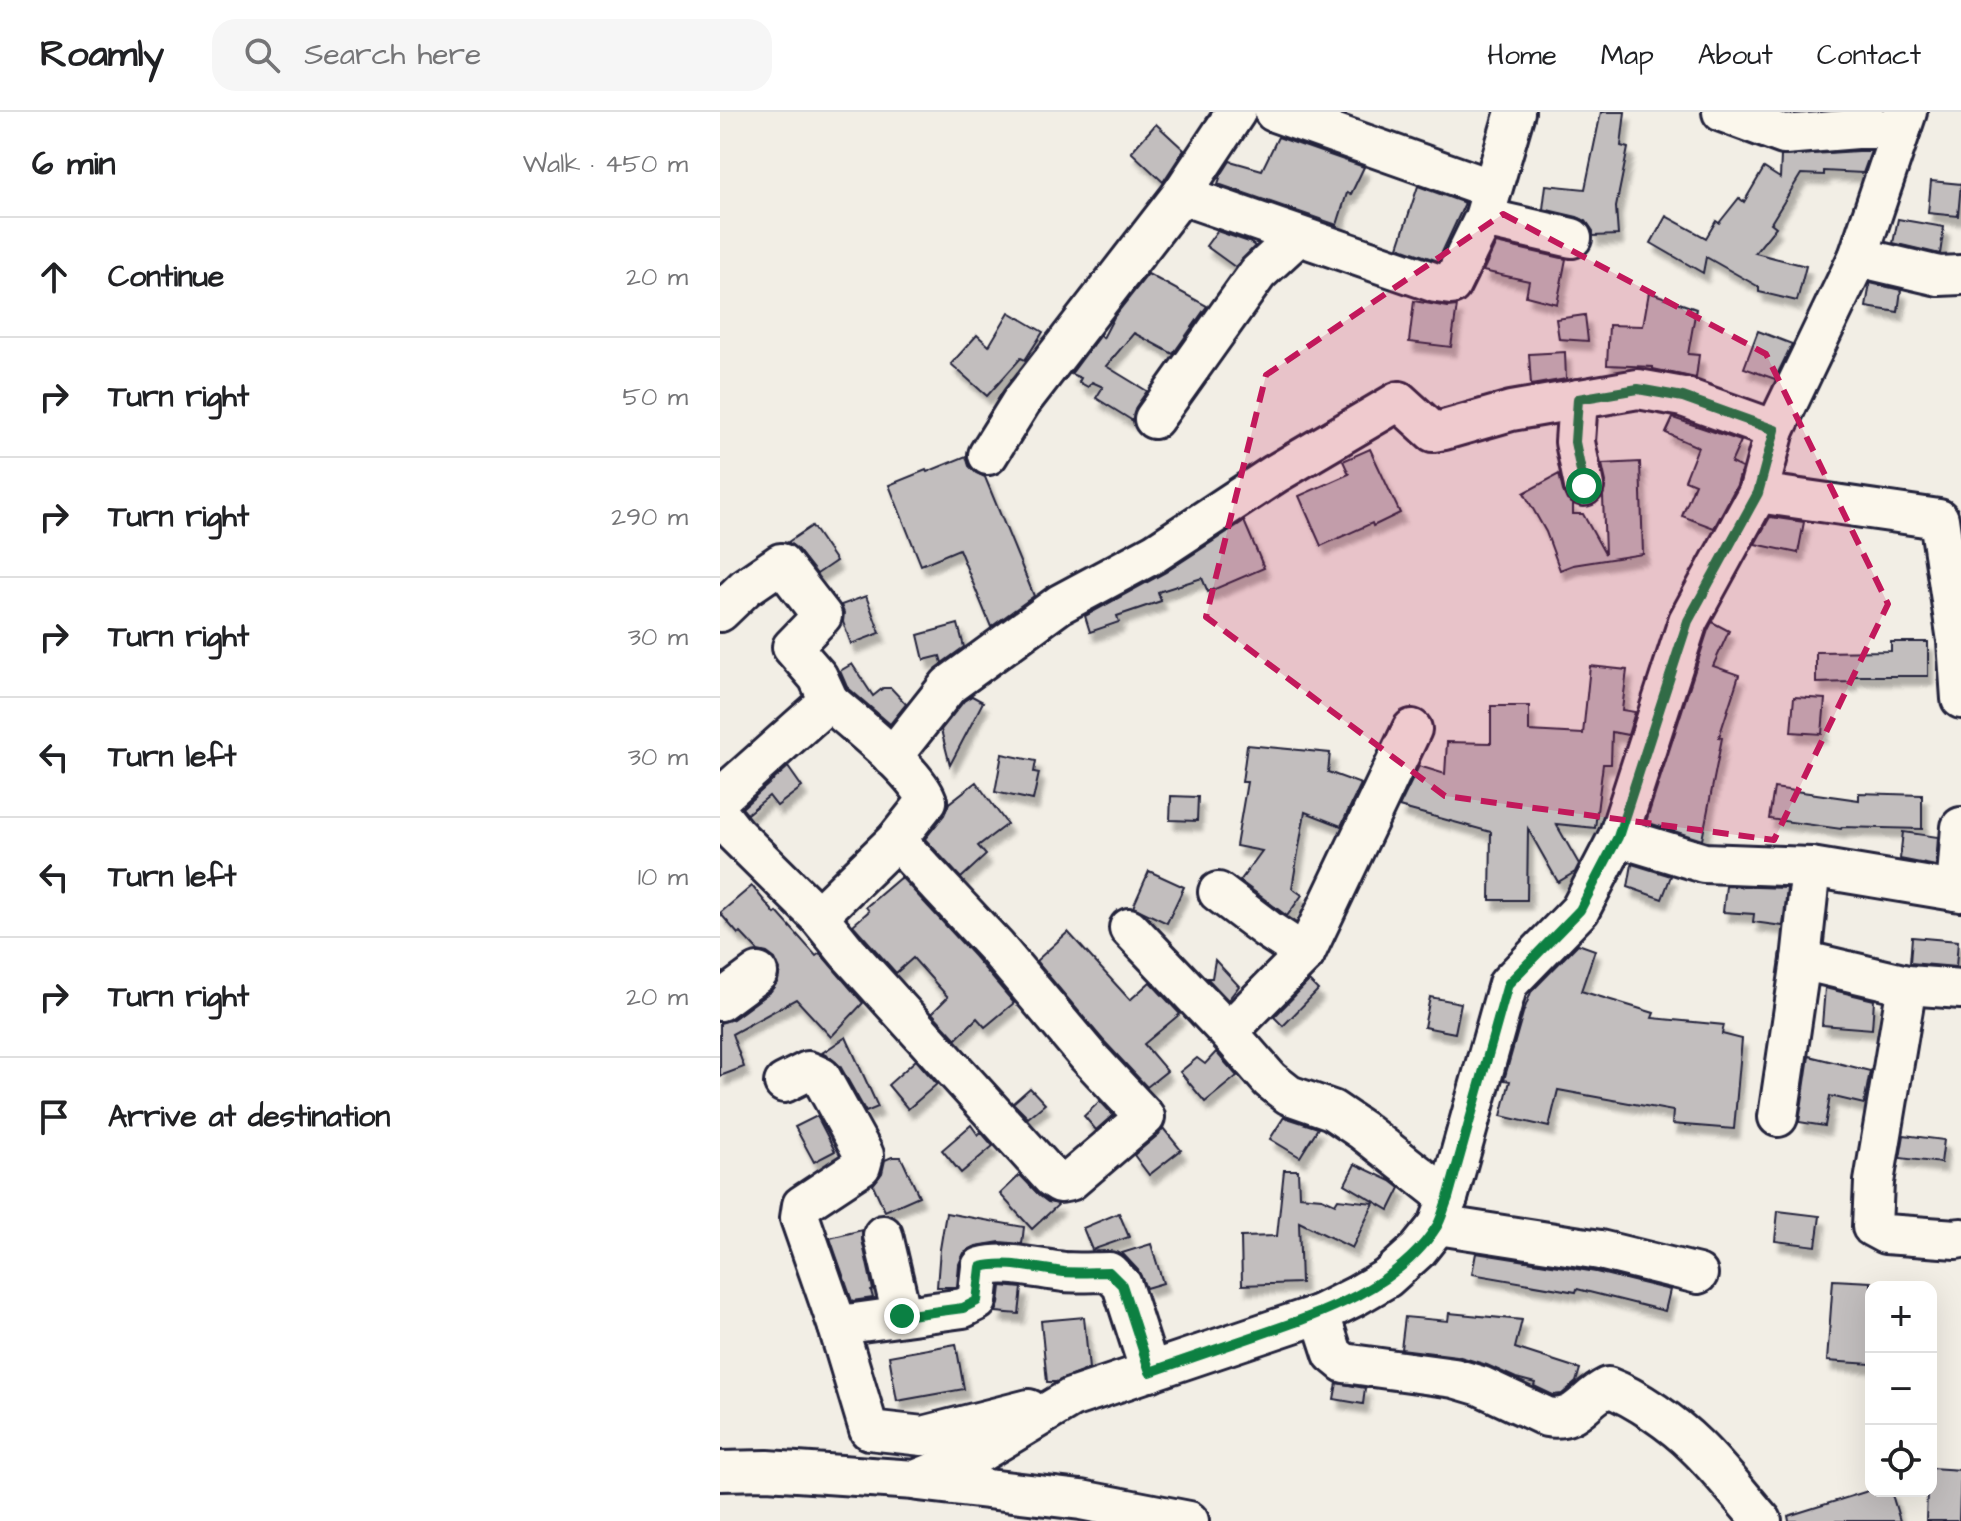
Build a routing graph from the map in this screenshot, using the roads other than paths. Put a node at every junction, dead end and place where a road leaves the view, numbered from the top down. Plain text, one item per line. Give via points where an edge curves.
1 (1236, 112) edge
2 (1515, 112) edge
3 (1722, 112) edge
4 (1292, 115) edge
5 (1904, 120) edge
6 (1181, 195) junction
7 (1488, 204) junction
8 (1298, 236) junction
9 (1572, 238) dead end
10 (1858, 257) junction
11 (1961, 275) edge
12 (1578, 399) junction
13 (1154, 419) dead end
14 (1775, 430) junction
15 (988, 455) dead end
16 (1584, 486) dead end
17 (1758, 493) junction
18 (720, 612) edge
19 (1959, 641) edge
20 (1961, 699) edge
21 (829, 701) junction
22 (1412, 729) dead end
23 (892, 757) junction
24 (720, 798) edge
25 (1961, 827) edge
26 (725, 833) edge
27 (1618, 837) junction
28 (896, 840) junction
29 (1811, 867) junction
30 (1218, 892) dead end
31 (1959, 892) edge
32 (818, 916) junction
33 (1129, 928) dead end
34 (1305, 954) junction
35 (1801, 960) junction
36 (758, 973) dead end
37 (1907, 985) junction
38 (1961, 989) edge
39 (720, 1001) edge
40 (1228, 1032) junction
41 (784, 1083) dead end
42 (1778, 1117) dead end
43 (1443, 1211) junction
44 (883, 1235) dead end
45 (1961, 1238) edge
46 (1698, 1274) dead end
47 (1320, 1314) junction
48 (902, 1316) junction
49 (838, 1327) junction
50 (1150, 1372) junction
51 (1071, 1398) junction
52 (720, 1471) edge
53 (915, 1480) junction
54 (1189, 1521) edge
55 (1762, 1521) edge

1 - 6 street
2 - 7 street
3 - 5 street via 1784,135
4 - 7 street
5 - 10 street
6 - 8 street
6 - 15 street via 1021,402
7 - 8 street via 1451,285
7 - 9 street
8 - 13 street via 1258,273
10 - 11 street via 1939,276
10 - 14 street
12 - 14 street via 1638,389 1683,397
12 - 16 street via 1575,442
12 - 23 street via 1433,432 1399,401 1155,553 1060,604 949,685
14 - 17 street
17 - 19 street via 1939,519
17 - 27 street via 1688,621
18 - 21 street via 781,563 822,616 792,647 818,677
19 - 20 street
21 - 23 street
21 - 24 street
22 - 34 street
23 - 28 street via 927,801
25 - 31 street
26 - 32 street
27 - 29 street via 1704,863
27 - 43 street via 1580,910 1508,984
28 - 32 street
28 - 32 street via 1145,1117 1070,1181 1060,1183
29 - 31 street
29 - 35 street
30 - 34 street
33 - 40 street
34 - 40 street
35 - 37 street
35 - 42 street
36 - 39 street
37 - 38 street
37 - 45 street via 1874,1182 1872,1227 1885,1234
40 - 43 street via 1289,1095 1332,1110 1363,1131
41 - 49 street via 808,1071 821,1077 864,1155 861,1166 802,1205 800,1218
43 - 46 street
43 - 47 street via 1418,1250 1387,1278
44 - 48 street
47 - 50 street
47 - 55 street via 1333,1354 1344,1363 1454,1378 1547,1417 1569,1416 1608,1387 1617,1391 1696,1445
48 - 49 street
48 - 50 street via 963,1308 977,1301 981,1267 990,1265 1109,1272 1122,1285
49 - 51 street via 869,1430 923,1436
50 - 51 street
51 - 53 street via 976,1455
52 - 53 street
53 - 54 street via 1081,1500

